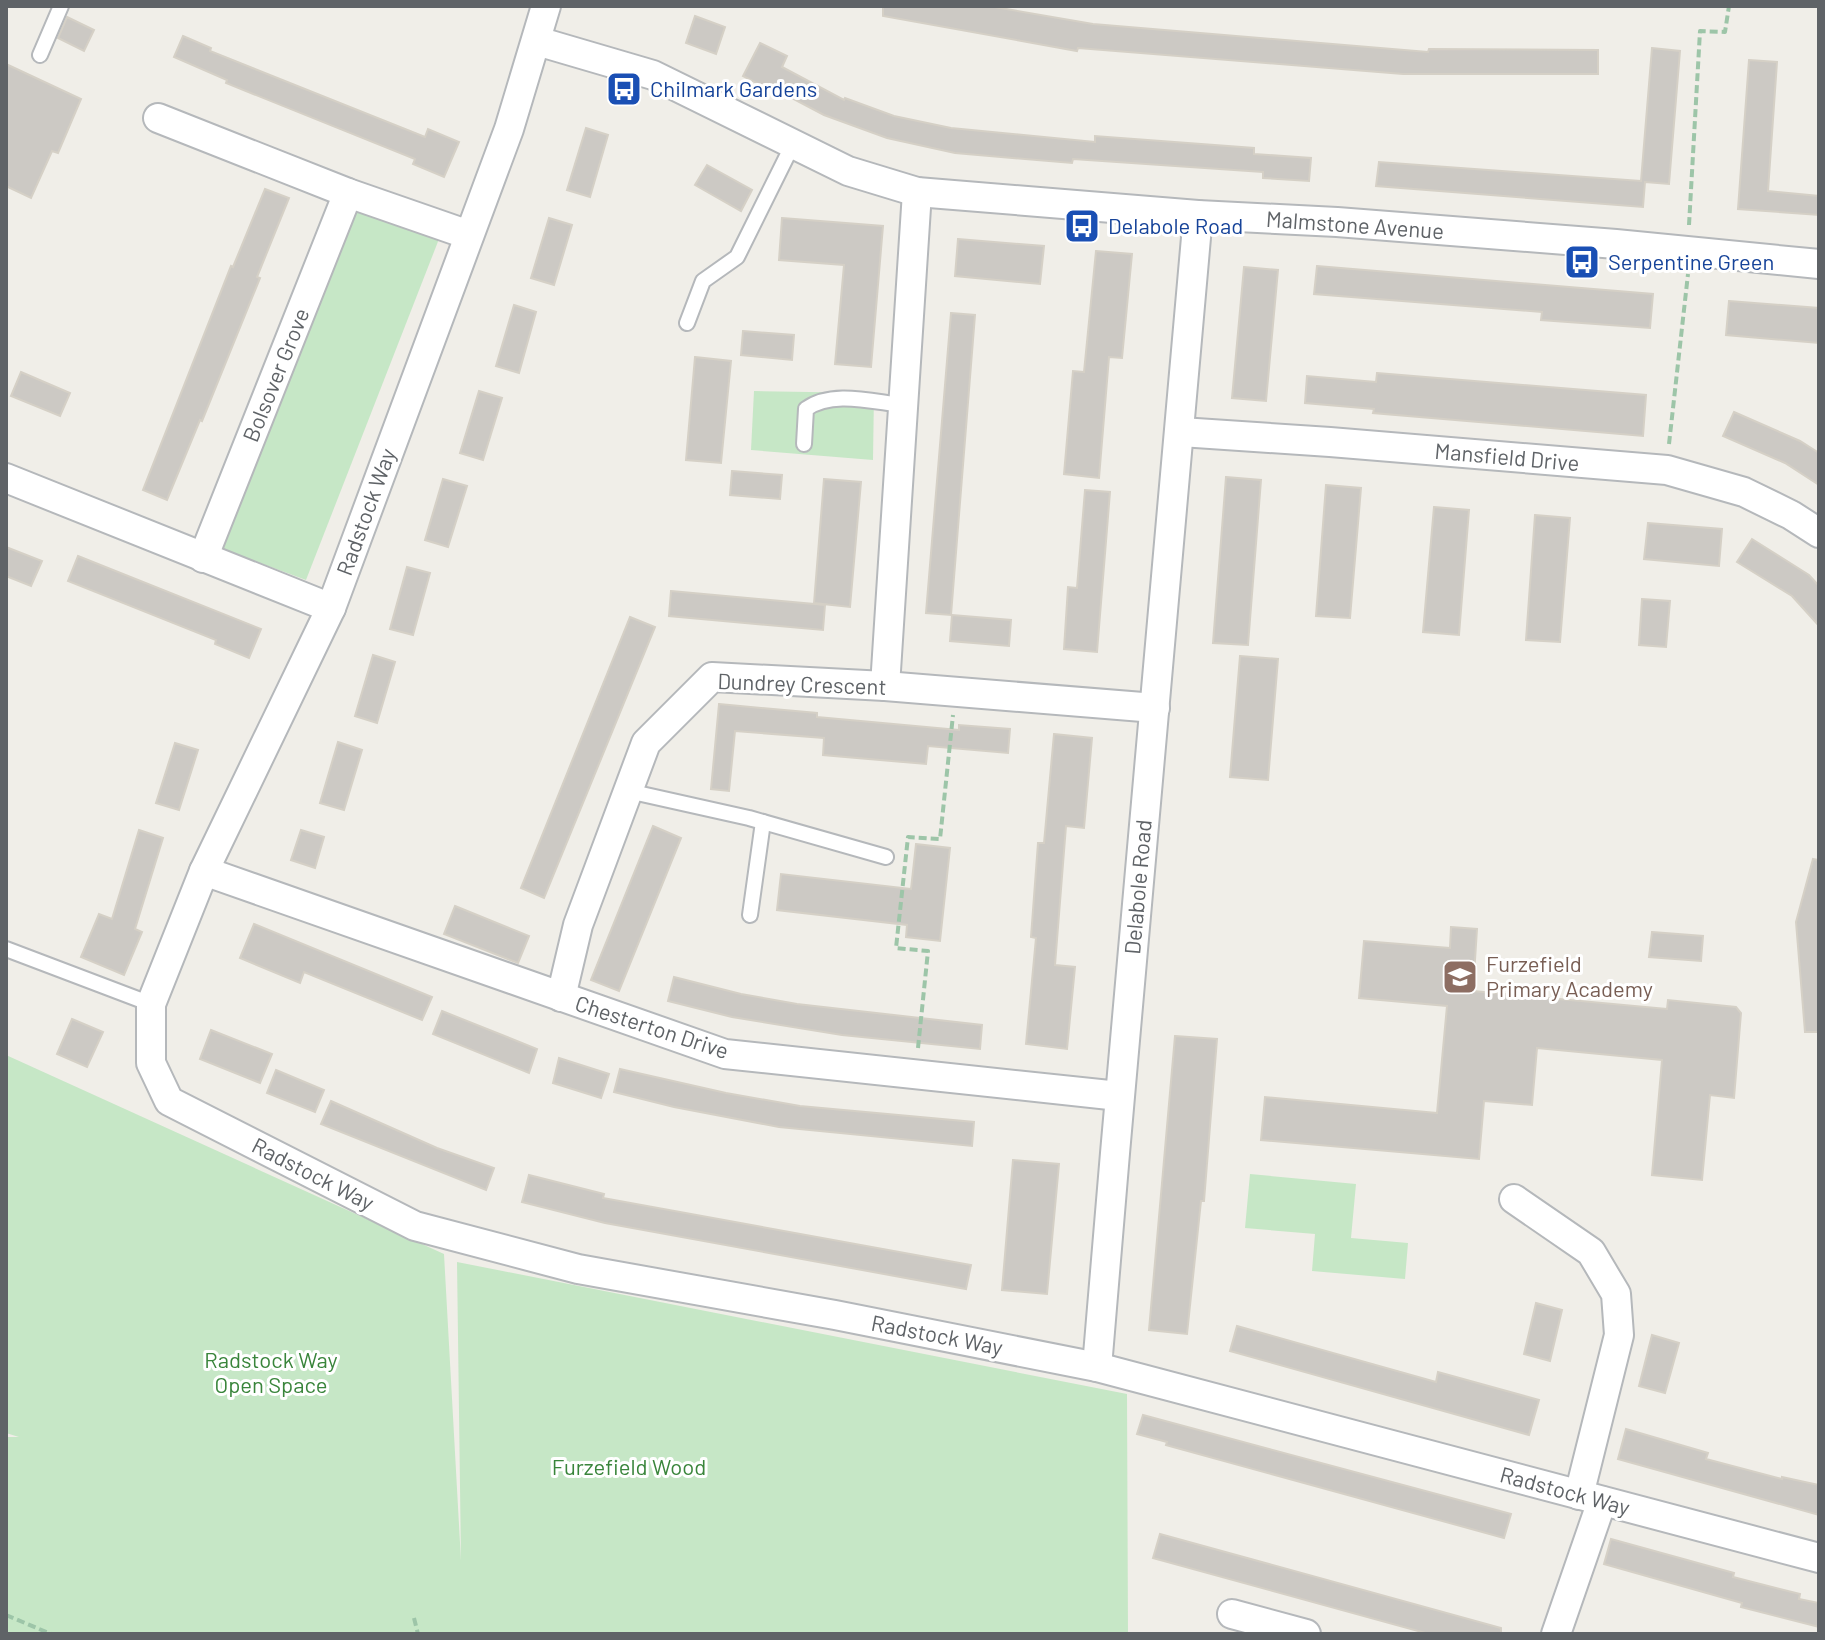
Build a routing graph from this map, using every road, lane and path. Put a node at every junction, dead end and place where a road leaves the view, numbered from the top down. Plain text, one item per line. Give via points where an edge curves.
1 (61, 6) edge
2 (546, 6) edge
3 (1729, 6) edge
4 (537, 41) junction
5 (40, 55) dead end
6 (158, 118) dead end
7 (793, 144) junction
8 (917, 192) junction
9 (348, 193) junction
10 (1198, 215) junction
11 (469, 235) junction
12 (1688, 251) junction
13 (1819, 264) edge
14 (687, 323) dead end
15 (903, 405) junction
16 (1181, 432) junction
17 (804, 444) dead end
18 (1667, 470) junction
19 (6, 478) edge
20 (1819, 533) edge
21 (203, 558) junction
22 (331, 608) junction
23 (885, 686) junction
24 (954, 693) junction
25 (1155, 708) junction
26 (628, 791) junction
27 (763, 822) junction
28 (886, 857) dead end
29 (204, 871) junction
30 (750, 915) dead end
31 (6, 949) edge
32 (561, 997) junction
33 (151, 1004) junction
34 (918, 1075) junction
35 (1119, 1096) junction
36 (1514, 1199) dead end
37 (1097, 1367) junction
38 (1590, 1498) junction
39 (1819, 1558) edge
40 (1232, 1614) dead end
41 (6, 1615) edge
42 (414, 1618) dead end
43 (51, 1634) edge
44 (418, 1634) edge
45 (1306, 1634) edge
46 (1556, 1634) edge

1 - 5 lane
2 - 4 street, Radstock Way
3 - 12 path via 1725,32 1700,31
4 - 7 street, Malmstone Avenue via 653,75
4 - 11 street, Radstock Way
6 - 9 street
7 - 8 street, Malmstone Avenue via 848,171
7 - 14 lane via 737,257 703,281
8 - 10 street, Malmstone Avenue
8 - 15 street
9 - 11 street
9 - 21 street, Bolsover Grove
10 - 12 street, Malmstone Avenue
10 - 16 street, Delabole Road
11 - 22 street, Radstock Way
12 - 13 street, Malmstone Avenue
12 - 18 path
15 - 17 lane via 828,398 816,402 806,409
15 - 23 street
16 - 18 street, Mansfield Drive
16 - 25 street, Delabole Road
18 - 20 street, Mansfield Drive via 1744,492
19 - 21 street
21 - 22 street
22 - 29 street, Radstock Way
23 - 24 street, Dundrey Crescent
23 - 26 street, Dundrey Crescent via 712,677 646,743
24 - 25 street, Dundrey Crescent
24 - 34 path via 940,839 908,837 896,948 928,951
25 - 35 street, Delabole Road
26 - 27 lane
26 - 32 street, Dundrey Crescent via 578,925
27 - 28 lane
27 - 30 lane
29 - 32 street, Chesterton Drive
29 - 33 street, Radstock Way
31 - 33 lane
32 - 34 street, Chesterton Drive via 725,1054
33 - 37 street, Radstock Way via 151,1063 169,1101 415,1226 578,1269
34 - 35 street, Chesterton Drive
35 - 37 street, Delabole Road
36 - 38 street via 1591,1252 1616,1294 1619,1335
37 - 38 street, Radstock Way
38 - 39 street, Radstock Way
38 - 46 street
40 - 45 street
41 - 43 path
42 - 44 path

